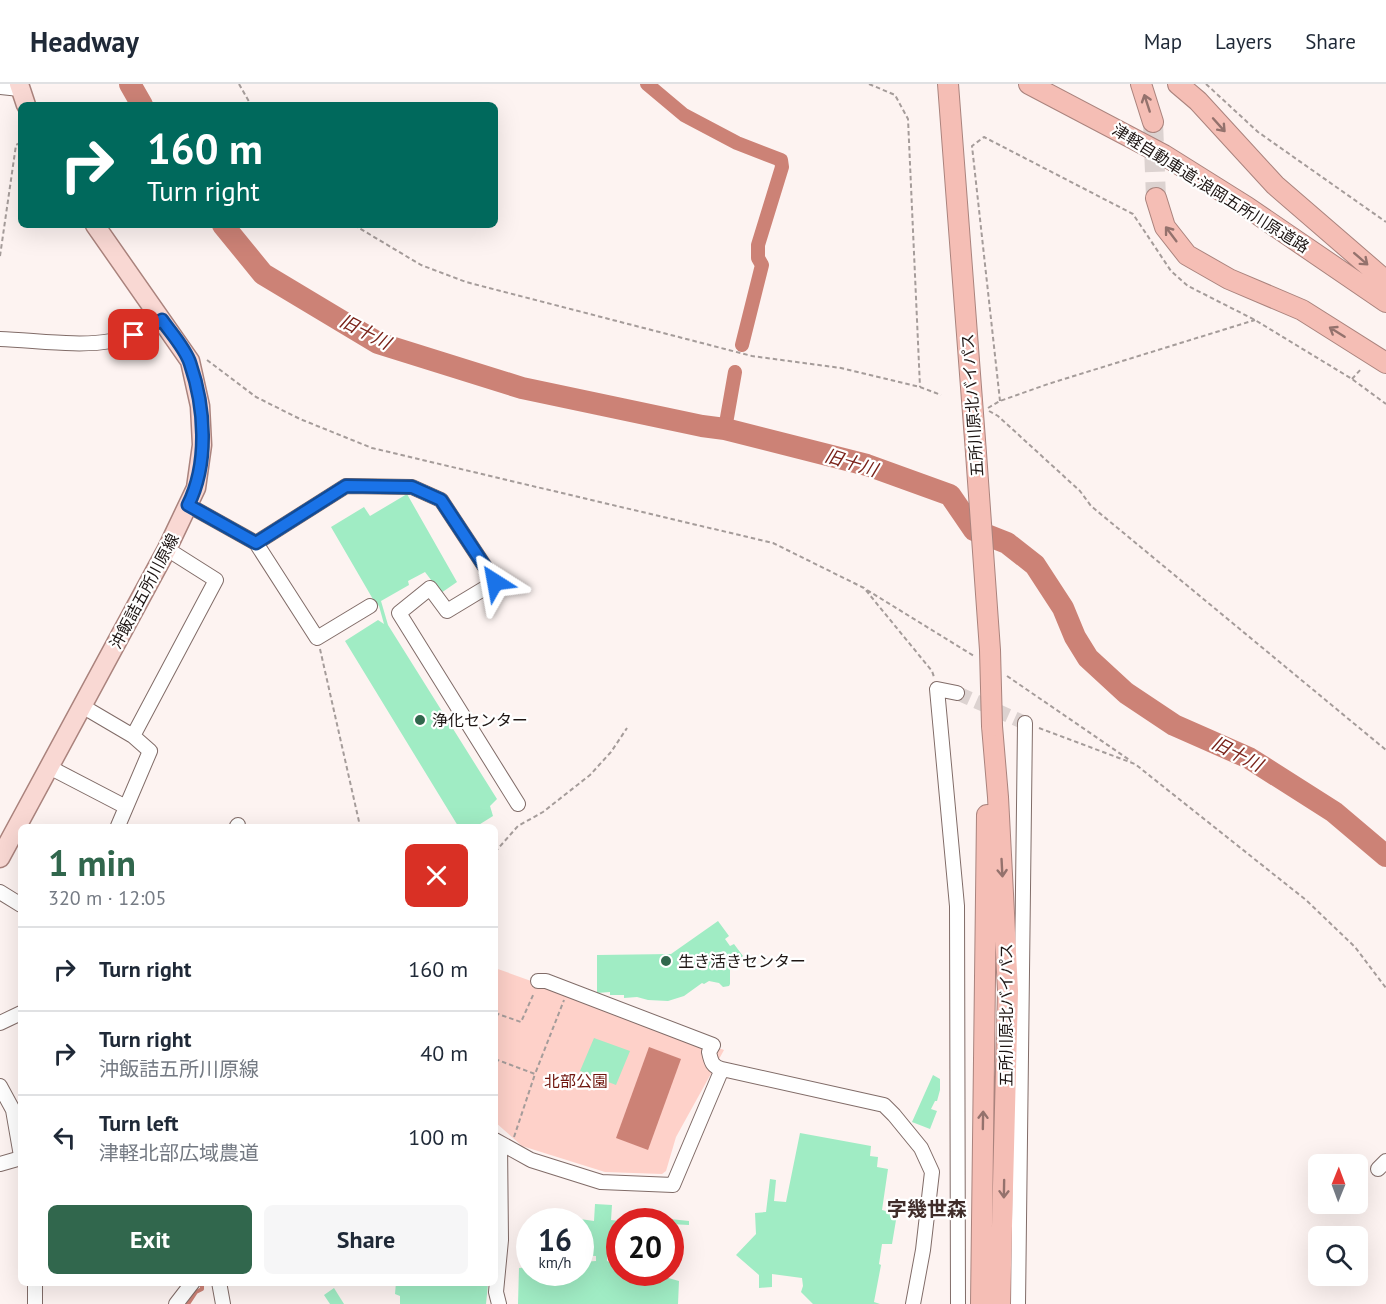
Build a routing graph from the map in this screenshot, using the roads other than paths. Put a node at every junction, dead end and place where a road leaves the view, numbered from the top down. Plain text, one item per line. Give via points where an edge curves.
1 (948, 84) edge
2 (1029, 84) edge
3 (1141, 84) edge
4 (1178, 84) edge
5 (0, 87) edge
6 (22, 93) edge
7 (1154, 122) tunnel mouth
8 (1156, 198) tunnel mouth
9 (96, 228) edge
10 (1386, 281) edge
11 (1386, 302) edge
12 (162, 320) junction
13 (0, 339) edge
14 (1386, 363) edge
15 (188, 505) junction
16 (256, 543) junction
17 (167, 549) junction
18 (370, 606) dead end
19 (957, 693) tunnel mouth
20 (82, 706) junction
21 (1025, 723) road end
22 (992, 726) junction
23 (133, 736) junction
24 (49, 767) junction
25 (518, 804) dead end
26 (126, 807) junction
27 (24, 824) edge
28 (119, 824) edge
29 (18, 832) edge
30 (0, 858) edge
31 (0, 892) edge
32 (18, 903) edge
33 (538, 981) road end
34 (18, 1014) edge
35 (0, 1023) edge
36 (722, 1069) junction
37 (0, 1086) edge
38 (18, 1141) edge
39 (502, 1144) edge
40 (18, 1158) edge
41 (0, 1164) edge
42 (498, 1272) edge
43 (35, 1286) edge
44 (190, 1286) edge
45 (220, 1286) edge
46 (497, 1286) edge
47 (35, 1304) edge
48 (176, 1304) edge
49 (223, 1304) edge
50 (499, 1304) edge
51 (913, 1304) edge
52 (958, 1304) edge
53 (981, 1304) edge
54 (1000, 1304) edge
55 (1018, 1304) edge

1 - 22 highway, 五所川原北バイパス, bridge via 990,651
2 - 11 highway, 津軽自動車道;浪岡五所川原道路 via 1164,155
7 -> 3 highway
4 -> 10 highway via 1275,185
5 - 6 street
14 -> 8 highway via 1302,310 1229,279 1187,255 1165,227
9 - 12 main road, 沖飯詰五所川原線
12 - 13 street via 134,335 111,341
12 - 15 main road, 沖飯詰五所川原線 via 190,361 200,406 202,445 196,488
15 - 16 street
15 - 17 main road, 沖飯詰五所川原線
16 - 18 street via 317,638
16 - 25 street via 346,486 412,487 441,500 495,582 447,611 429,588 399,613
17 - 20 main road, 沖飯詰五所川原線
17 - 23 street via 216,580
19 - 52 street via 937,689 957,906
20 - 23 street
20 - 24 main road, 沖飯詰五所川原線
21 - 55 street
53 -> 22 highway, 五所川原北バイパス via 987,816
22 -> 54 highway, 五所川原北バイパス via 1008,991
23 - 26 street via 150,750
24 - 26 street
24 - 27 main road, 沖飯詰五所川原線
26 - 28 street
29 - 30 main road, 沖飯詰五所川原線
31 - 32 street
33 - 36 street via 713,1045 709,1052 712,1063
34 - 35 street
36 - 39 street via 673,1185 601,1182 531,1160
36 - 51 street via 884,1106 921,1148 932,1172 924,1250
37 - 38 street via 12,1110
39 - 42 street
40 - 41 street
43 - 47 street
44 - 48 street
45 - 49 street
46 - 50 street

